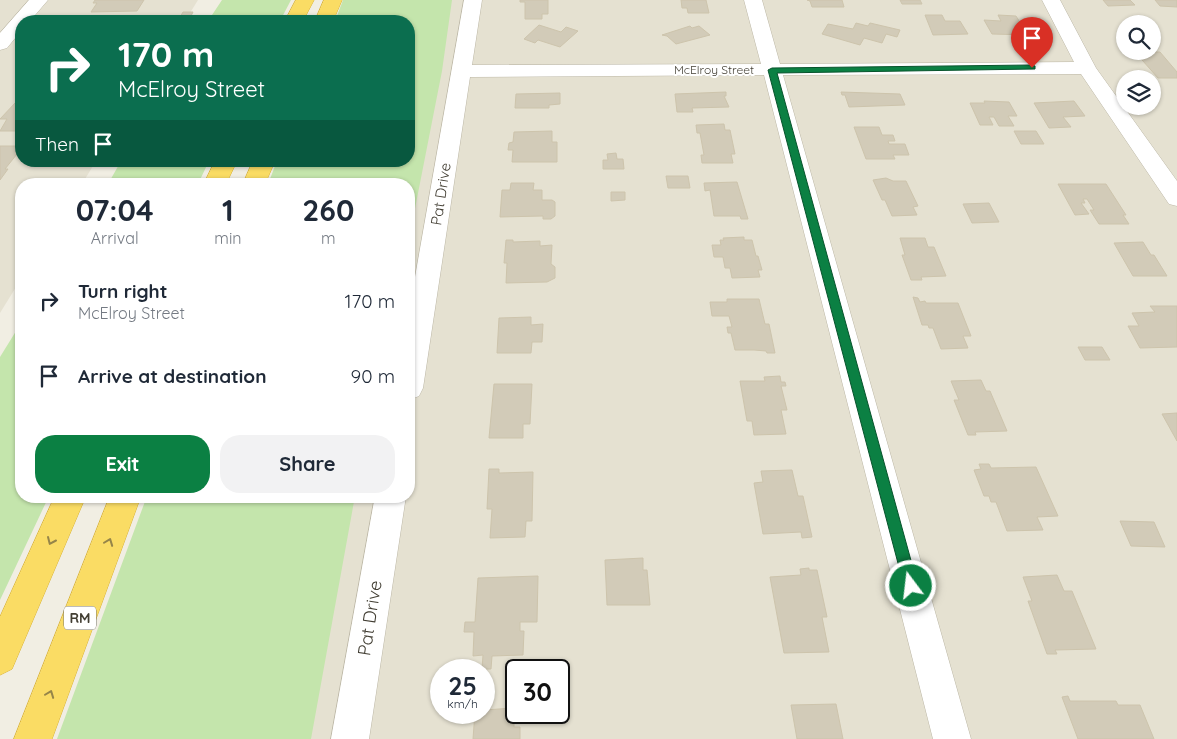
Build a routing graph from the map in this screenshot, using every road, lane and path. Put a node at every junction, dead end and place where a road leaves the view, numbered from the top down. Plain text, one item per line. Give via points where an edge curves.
1 (39, 0) edge
2 (305, 0) edge
3 (333, 0) edge
4 (473, 0) edge
5 (753, 0) edge
6 (1051, 0) edge
7 (26, 15) edge
8 (297, 15) edge
9 (327, 15) edge
10 (15, 27) edge
11 (0, 44) edge
12 (1087, 68) junction
13 (772, 70) junction
14 (462, 71) junction
15 (1177, 198) edge
16 (415, 352) edge
17 (68, 503) edge
18 (123, 503) edge
19 (390, 503) edge
20 (0, 657) edge
21 (33, 739) edge
22 (350, 739) edge
23 (952, 739) edge

1 - 7 street
2 - 8 highway
3 - 9 highway
4 - 14 street, Pat Drive
5 - 13 street
6 - 12 street
10 - 11 street
12 - 13 street, McElroy Street
12 - 15 street
13 - 14 street, McElroy Street
13 - 23 street
14 - 16 street, Pat Drive
17 -> 20 highway
21 -> 18 highway, RM
19 - 22 street, Pat Drive

